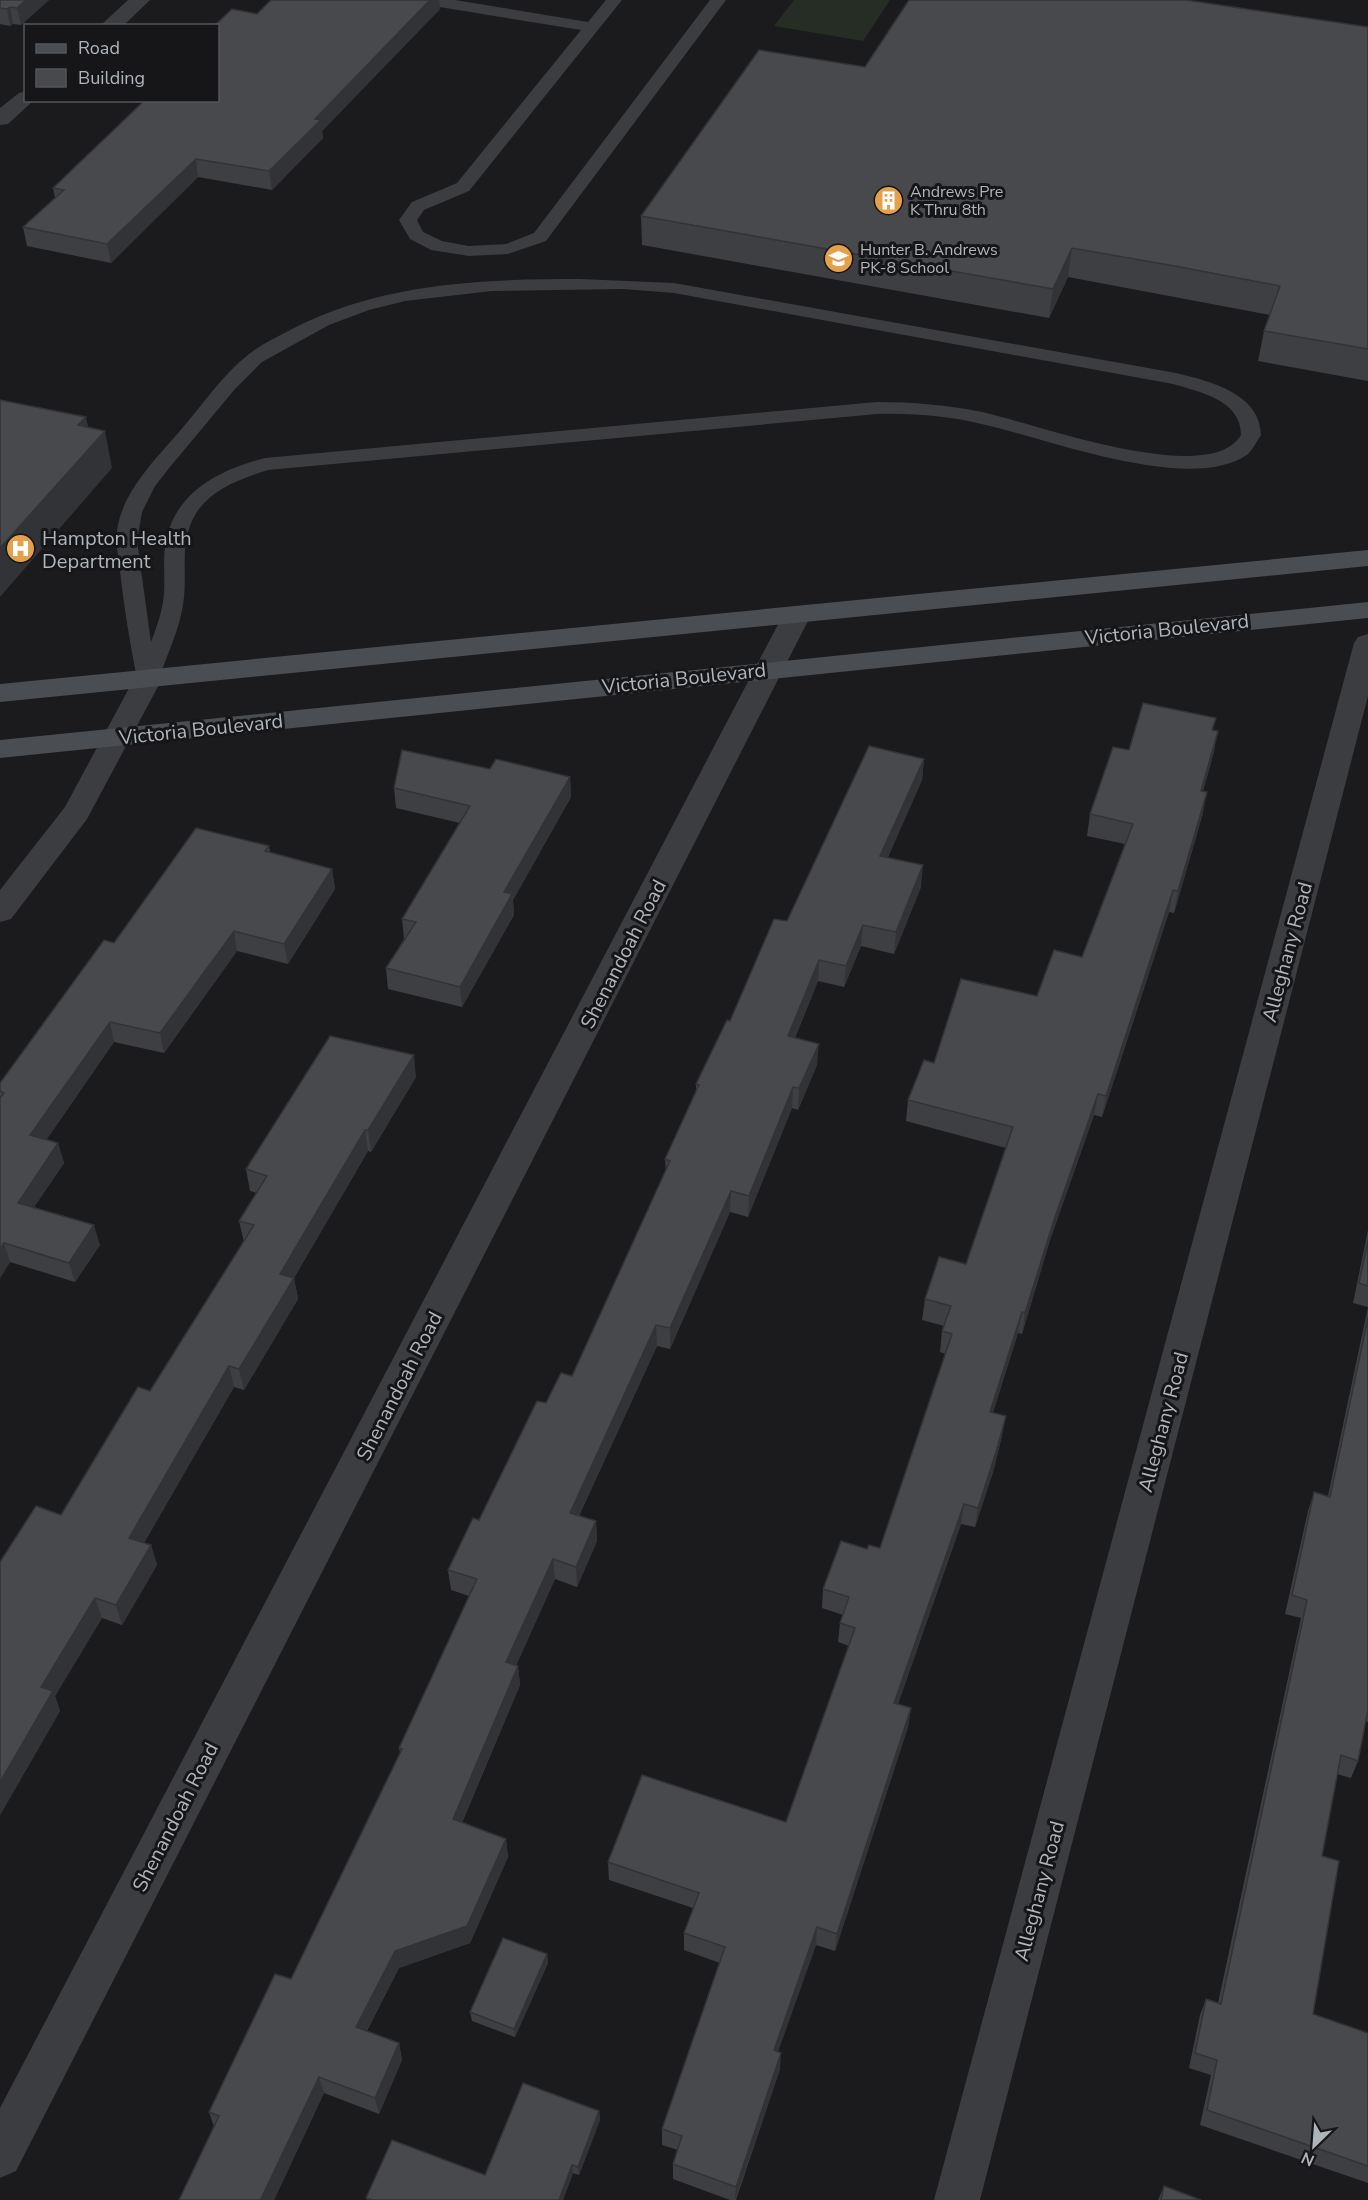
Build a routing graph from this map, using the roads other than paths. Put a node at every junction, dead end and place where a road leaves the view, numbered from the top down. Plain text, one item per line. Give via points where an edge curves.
1 (140, 0) edge
2 (427, 0) edge
3 (614, 0) edge
4 (718, 0) edge
5 (112, 24) edge
6 (591, 27) junction
7 (24, 99) edge
8 (0, 119) edge
9 (1368, 558) edge
10 (1368, 609) edge
11 (797, 615) junction
12 (1368, 643) edge
13 (771, 669) junction
14 (148, 679) junction
15 (0, 693) edge
16 (116, 737) junction
17 (0, 749) edge
18 (0, 911) edge
19 (0, 2155) edge
20 (957, 2200) edge

1 - 5 street
2 - 6 lane
3 - 6 lane
4 - 6 lane via 540,237 508,249 469,251 437,246 416,235 408,220 418,206 463,187
7 - 8 street
9 - 11 main road
10 - 13 main road, Victoria Boulevard
11 - 13 street, Shenandoah Road
11 - 14 main road
12 - 20 street, Alleghany Road
13 - 16 main road, Victoria Boulevard
13 - 19 street, Shenandoah Road
14 - 14 lane via 173,606 178,527 212,484 265,464 877,408 944,411 1176,464 1211,462 1240,450 1251,435 1250,418 1234,401 1176,379 674,288 623,284 502,285 384,300 334,315 254,359 153,474 135,504 127,528 134,610
14 - 15 main road
14 - 16 street
16 - 17 main road, Victoria Boulevard
16 - 18 street via 77,812

